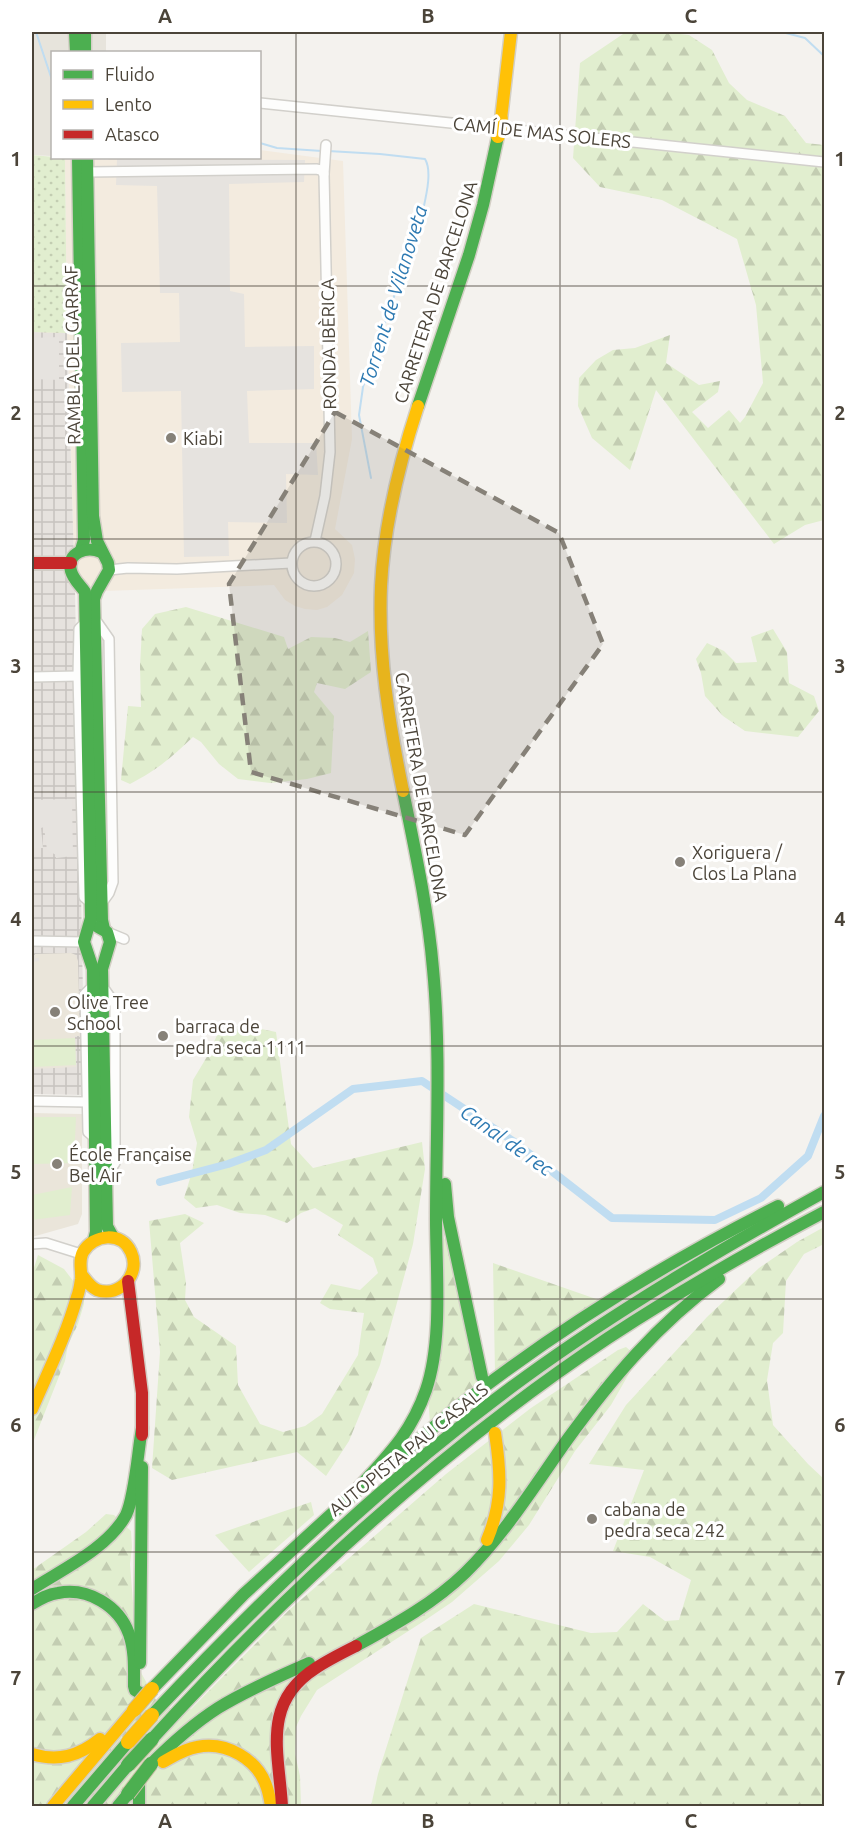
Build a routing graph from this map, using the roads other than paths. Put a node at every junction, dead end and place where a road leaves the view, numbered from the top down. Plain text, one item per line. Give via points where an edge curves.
1 (75, 32) edge
2 (85, 32) edge
3 (511, 32) edge
4 (76, 51) edge
5 (85, 51) edge
6 (261, 103) edge
7 (326, 145) dead end
8 (78, 159) edge
9 (87, 159) edge
10 (825, 162) edge
11 (87, 172) junction
12 (324, 174) junction
13 (315, 542) junction
14 (81, 550) junction
15 (101, 552) junction
16 (32, 563) edge
17 (71, 563) junction
18 (291, 563) junction
19 (105, 576) junction
20 (81, 584) junction
21 (90, 621) junction
22 (78, 676) junction
23 (32, 677) edge
24 (96, 904) junction
25 (105, 930) junction
26 (32, 941) edge
27 (87, 941) junction
28 (107, 949) junction
29 (98, 987) junction
30 (32, 1101) edge
31 (87, 1102) junction
32 (438, 1133) junction
33 (95, 1138) junction
34 (825, 1183) edge
35 (825, 1192) edge
36 (818, 1215) edge
37 (103, 1234) junction
38 (32, 1244) edge
39 (81, 1254) junction
40 (81, 1274) junction
41 (128, 1281) junction
42 (104, 1291) junction
43 (74, 1307) junction
44 (135, 1325) junction
45 (482, 1377) dead end
46 (32, 1409) edge
47 (142, 1428) junction
48 (495, 1433) dead end
49 (354, 1493) junction
50 (463, 1575) junction
51 (32, 1589) edge
52 (32, 1604) edge
53 (382, 1631) junction
54 (146, 1691) junction
55 (130, 1712) junction
56 (32, 1754) edge
57 (152, 1767) junction
58 (53, 1806) edge
59 (73, 1806) edge
60 (93, 1806) edge
61 (118, 1806) edge
62 (139, 1806) edge
63 (271, 1806) edge
64 (282, 1806) edge

1 - 4 main road
2 - 5 main road
3 - 32 main road, CARRETERA DE BARCELONA, bridge via 491,174 471,249 397,475 381,583 380,627 387,712 424,892 435,980
6 - 10 street, CAMÍ DE MAS SOLERS
7 - 12 street, RONDA IBÈRICA
8 - 14 main road, RAMBLA DEL GARRAF via 84,540
9 - 11 main road, RAMBLA DEL GARRAF
11 - 12 street via 316,169
11 - 15 main road, RAMBLA DEL GARRAF via 93,516
12 - 13 street, RONDA IBÈRICA via 330,452
13 - 18 street via 301,545
13 - 18 street via 333,553 336,567 328,580 308,585 296,577
14 - 15 main road via 93,548
14 - 17 main road
15 - 19 main road, RAMBLA DEL GARRAF via 107,558
16 - 17 main road
17 - 20 main road via 72,574
18 - 19 street via 128,568
19 - 20 main road via 90,586
19 - 21 main road via 95,591
20 - 21 main road
21 - 22 street via 79,629
21 - 24 main road
21 - 24 street via 109,639 113,882 109,893
22 - 23 street
22 - 24 street via 84,897
24 - 25 main road
24 - 27 main road
25 - 27 main road via 93,928
25 - 28 main road via 110,937
26 - 27 street
27 - 28 main road via 95,954
27 - 29 main road
28 - 29 main road
29 - 31 street via 86,994
29 - 33 main road
29 - 37 main road via 106,1176
30 - 31 street
31 - 33 street via 88,1132
32 - 45 main road via 448,1217
32 - 49 main road via 435,1339 427,1385 404,1436
33 - 37 main road
34 - 49 main road via 713,1239 580,1320 465,1402
35 - 59 main road, AUTOPISTA PAU CASALS, bridge via 635,1302 474,1416 271,1591 209,1653
36 - 50 main road via 710,1286 659,1328 605,1389 510,1521
36 - 60 main road, AUTOPISTA PAU CASALS, bridge via 645,1314 482,1429 388,1506 284,1601 221,1664
37 - 39 main road
37 - 41 main road via 126,1244 132,1253 134,1268
38 - 39 street via 46,1243
39 - 40 main road
40 - 42 main road via 88,1284
40 - 43 main road
41 - 42 main road via 118,1289
41 - 44 main road
42 - 43 main road via 90,1294
42 - 44 main road via 123,1303
43 - 46 main road
44 - 47 main road
47 - 51 main road via 126,1514 102,1544
47 - 54 main road
48 - 50 main road via 500,1506 487,1540
49 - 54 main road
50 - 53 main road via 427,1605
52 - 54 main road via 53,1593 72,1591 96,1597 127,1628 135,1690
53 - 57 main road via 234,1699 185,1732
53 - 64 main road via 314,1668 286,1694 279,1709 276,1736
54 - 55 main road, bridge
54 - 62 main road
55 - 56 main road via 84,1751 60,1759
55 - 58 main road
57 - 61 main road, bridge
57 - 63 main road via 194,1747 228,1749 248,1760 261,1774 270,1791

